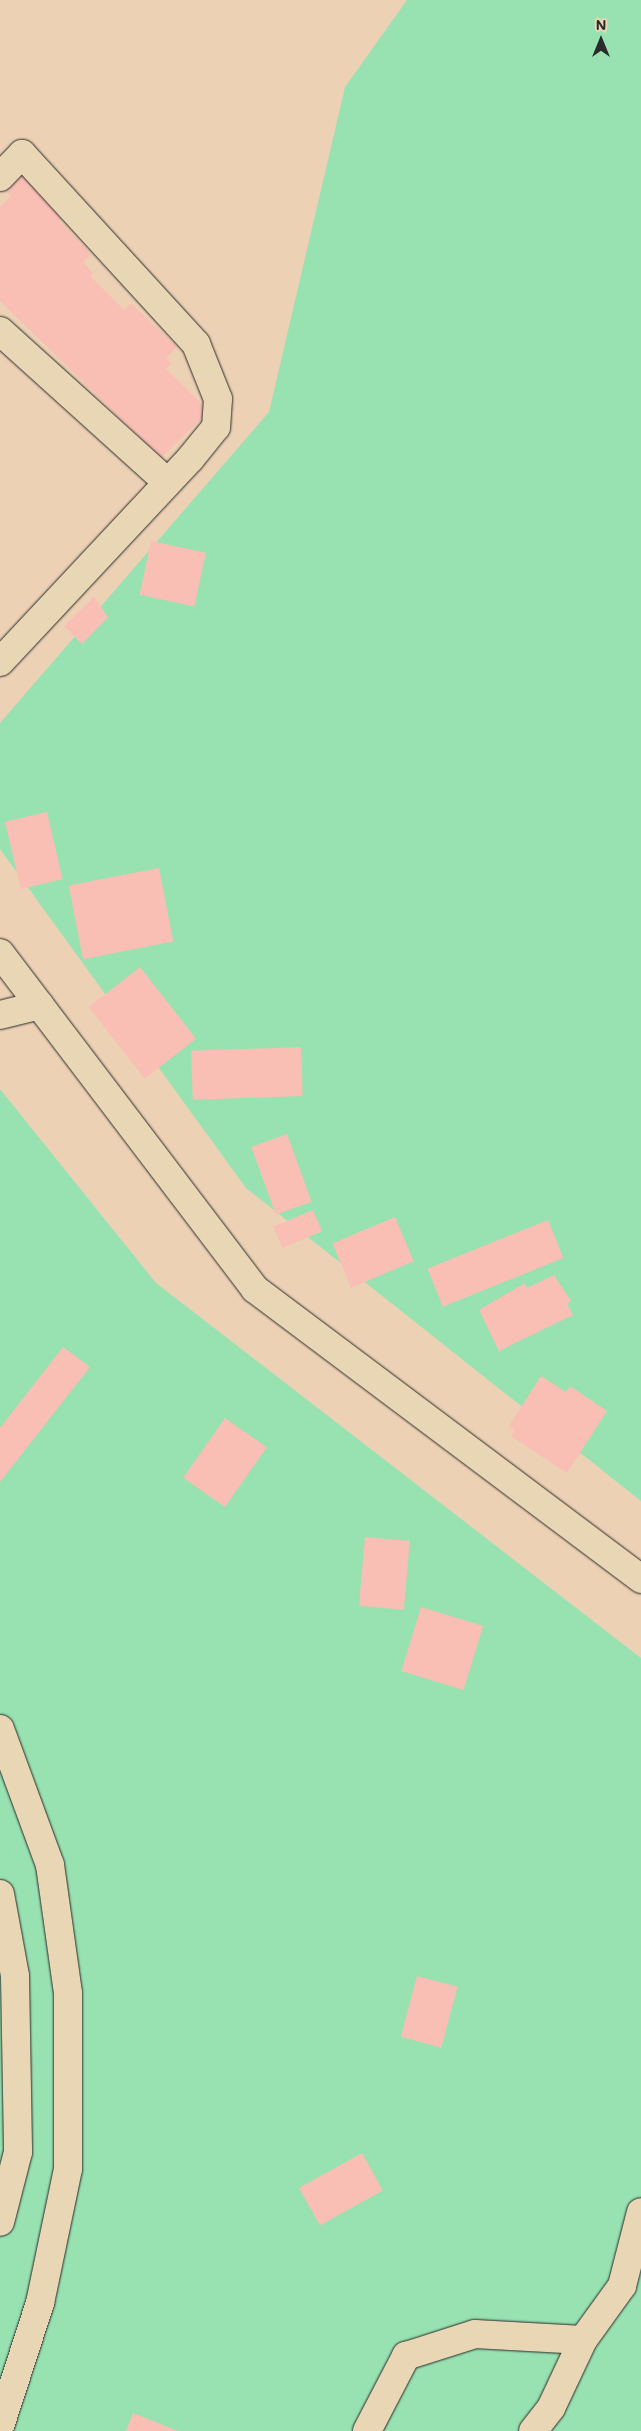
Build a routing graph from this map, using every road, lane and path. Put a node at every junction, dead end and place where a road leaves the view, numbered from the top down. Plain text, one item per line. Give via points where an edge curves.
1 (0, 177) edge
2 (0, 331) edge
3 (167, 482) junction
4 (0, 662) edge
5 (0, 953) edge
6 (40, 1005) junction
7 (0, 1015) edge
8 (641, 1579) edge
9 (0, 1729) edge
10 (0, 1894) edge
11 (641, 2212) edge
12 (0, 2222) edge
13 (583, 2340) junction
14 (0, 2426) edge
15 (367, 2431) edge
16 (533, 2431) edge

1 - 3 street via 22,154 196,344 218,399 216,427
2 - 3 street
3 - 4 street
5 - 6 street
6 - 7 street
6 - 8 street via 255,1289
9 - 14 street via 50,1865 68,1992 68,2169 40,2303
10 - 12 street via 14,1976 18,2152
11 - 13 street via 622,2286
13 - 15 street via 476,2334 406,2356
13 - 16 street via 550,2408

